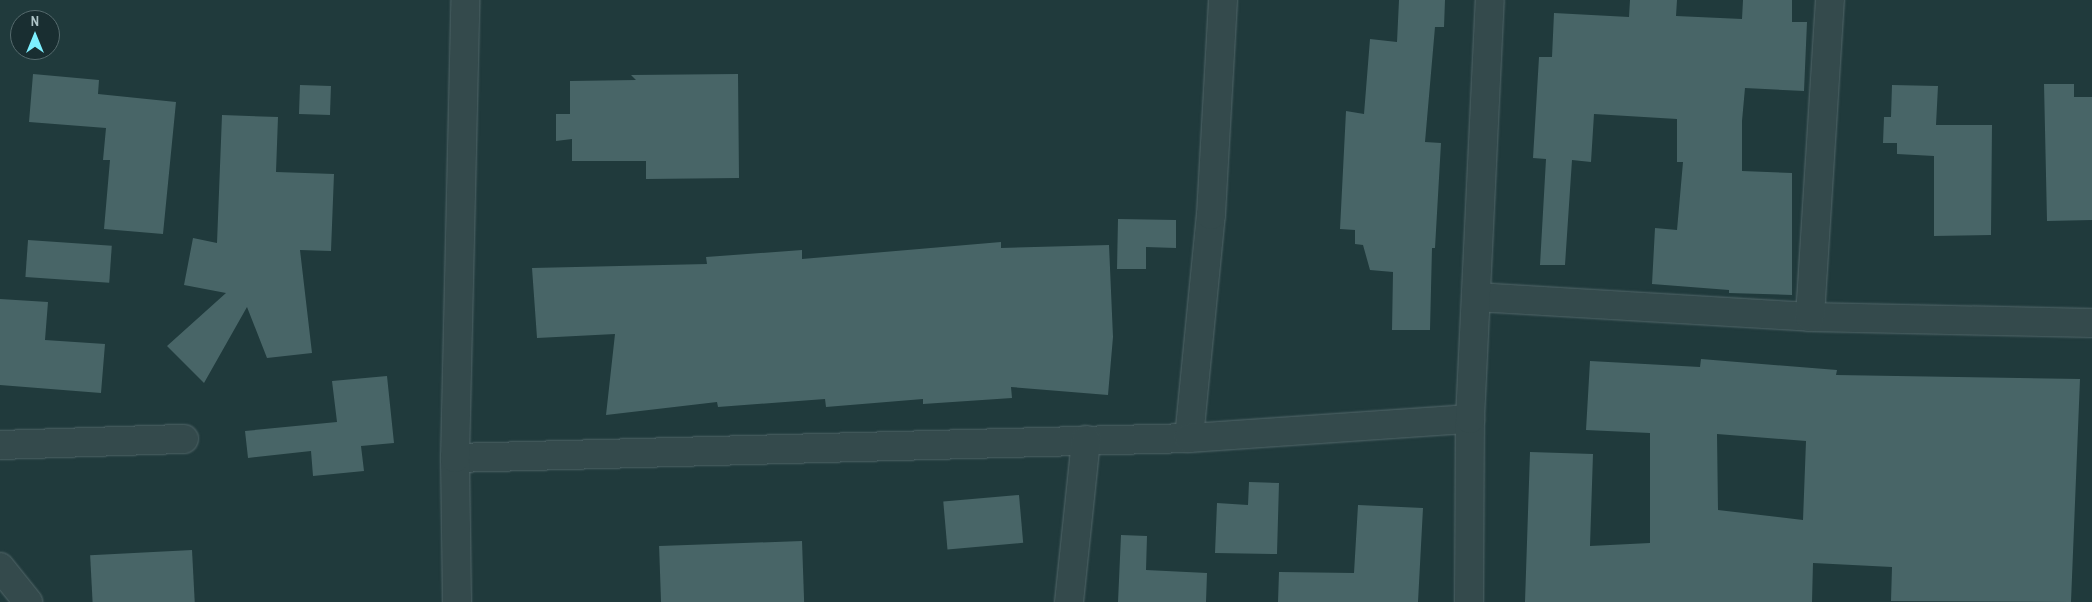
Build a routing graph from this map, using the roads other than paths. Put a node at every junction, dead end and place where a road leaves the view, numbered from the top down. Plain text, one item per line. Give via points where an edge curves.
1 (465, 0) edge
2 (1223, 0) edge
3 (1490, 0) edge
4 (1830, 0) edge
5 (1476, 297) junction
6 (1810, 317) junction
7 (2092, 323) edge
8 (1470, 419) junction
9 (1189, 438) junction
10 (184, 439) dead end
11 (1086, 440) junction
12 (0, 445) edge
13 (455, 458) junction
14 (0, 567) edge
15 (28, 602) edge
16 (456, 602) edge
17 (1069, 602) edge
18 (1469, 602) edge

1 - 13 street
2 - 9 street via 1211,215
3 - 5 street
4 - 6 street
5 - 6 street
5 - 8 street
6 - 7 street
8 - 9 street
8 - 18 street
9 - 11 street
10 - 12 street
11 - 13 street
11 - 17 street
13 - 16 street
14 - 15 street

